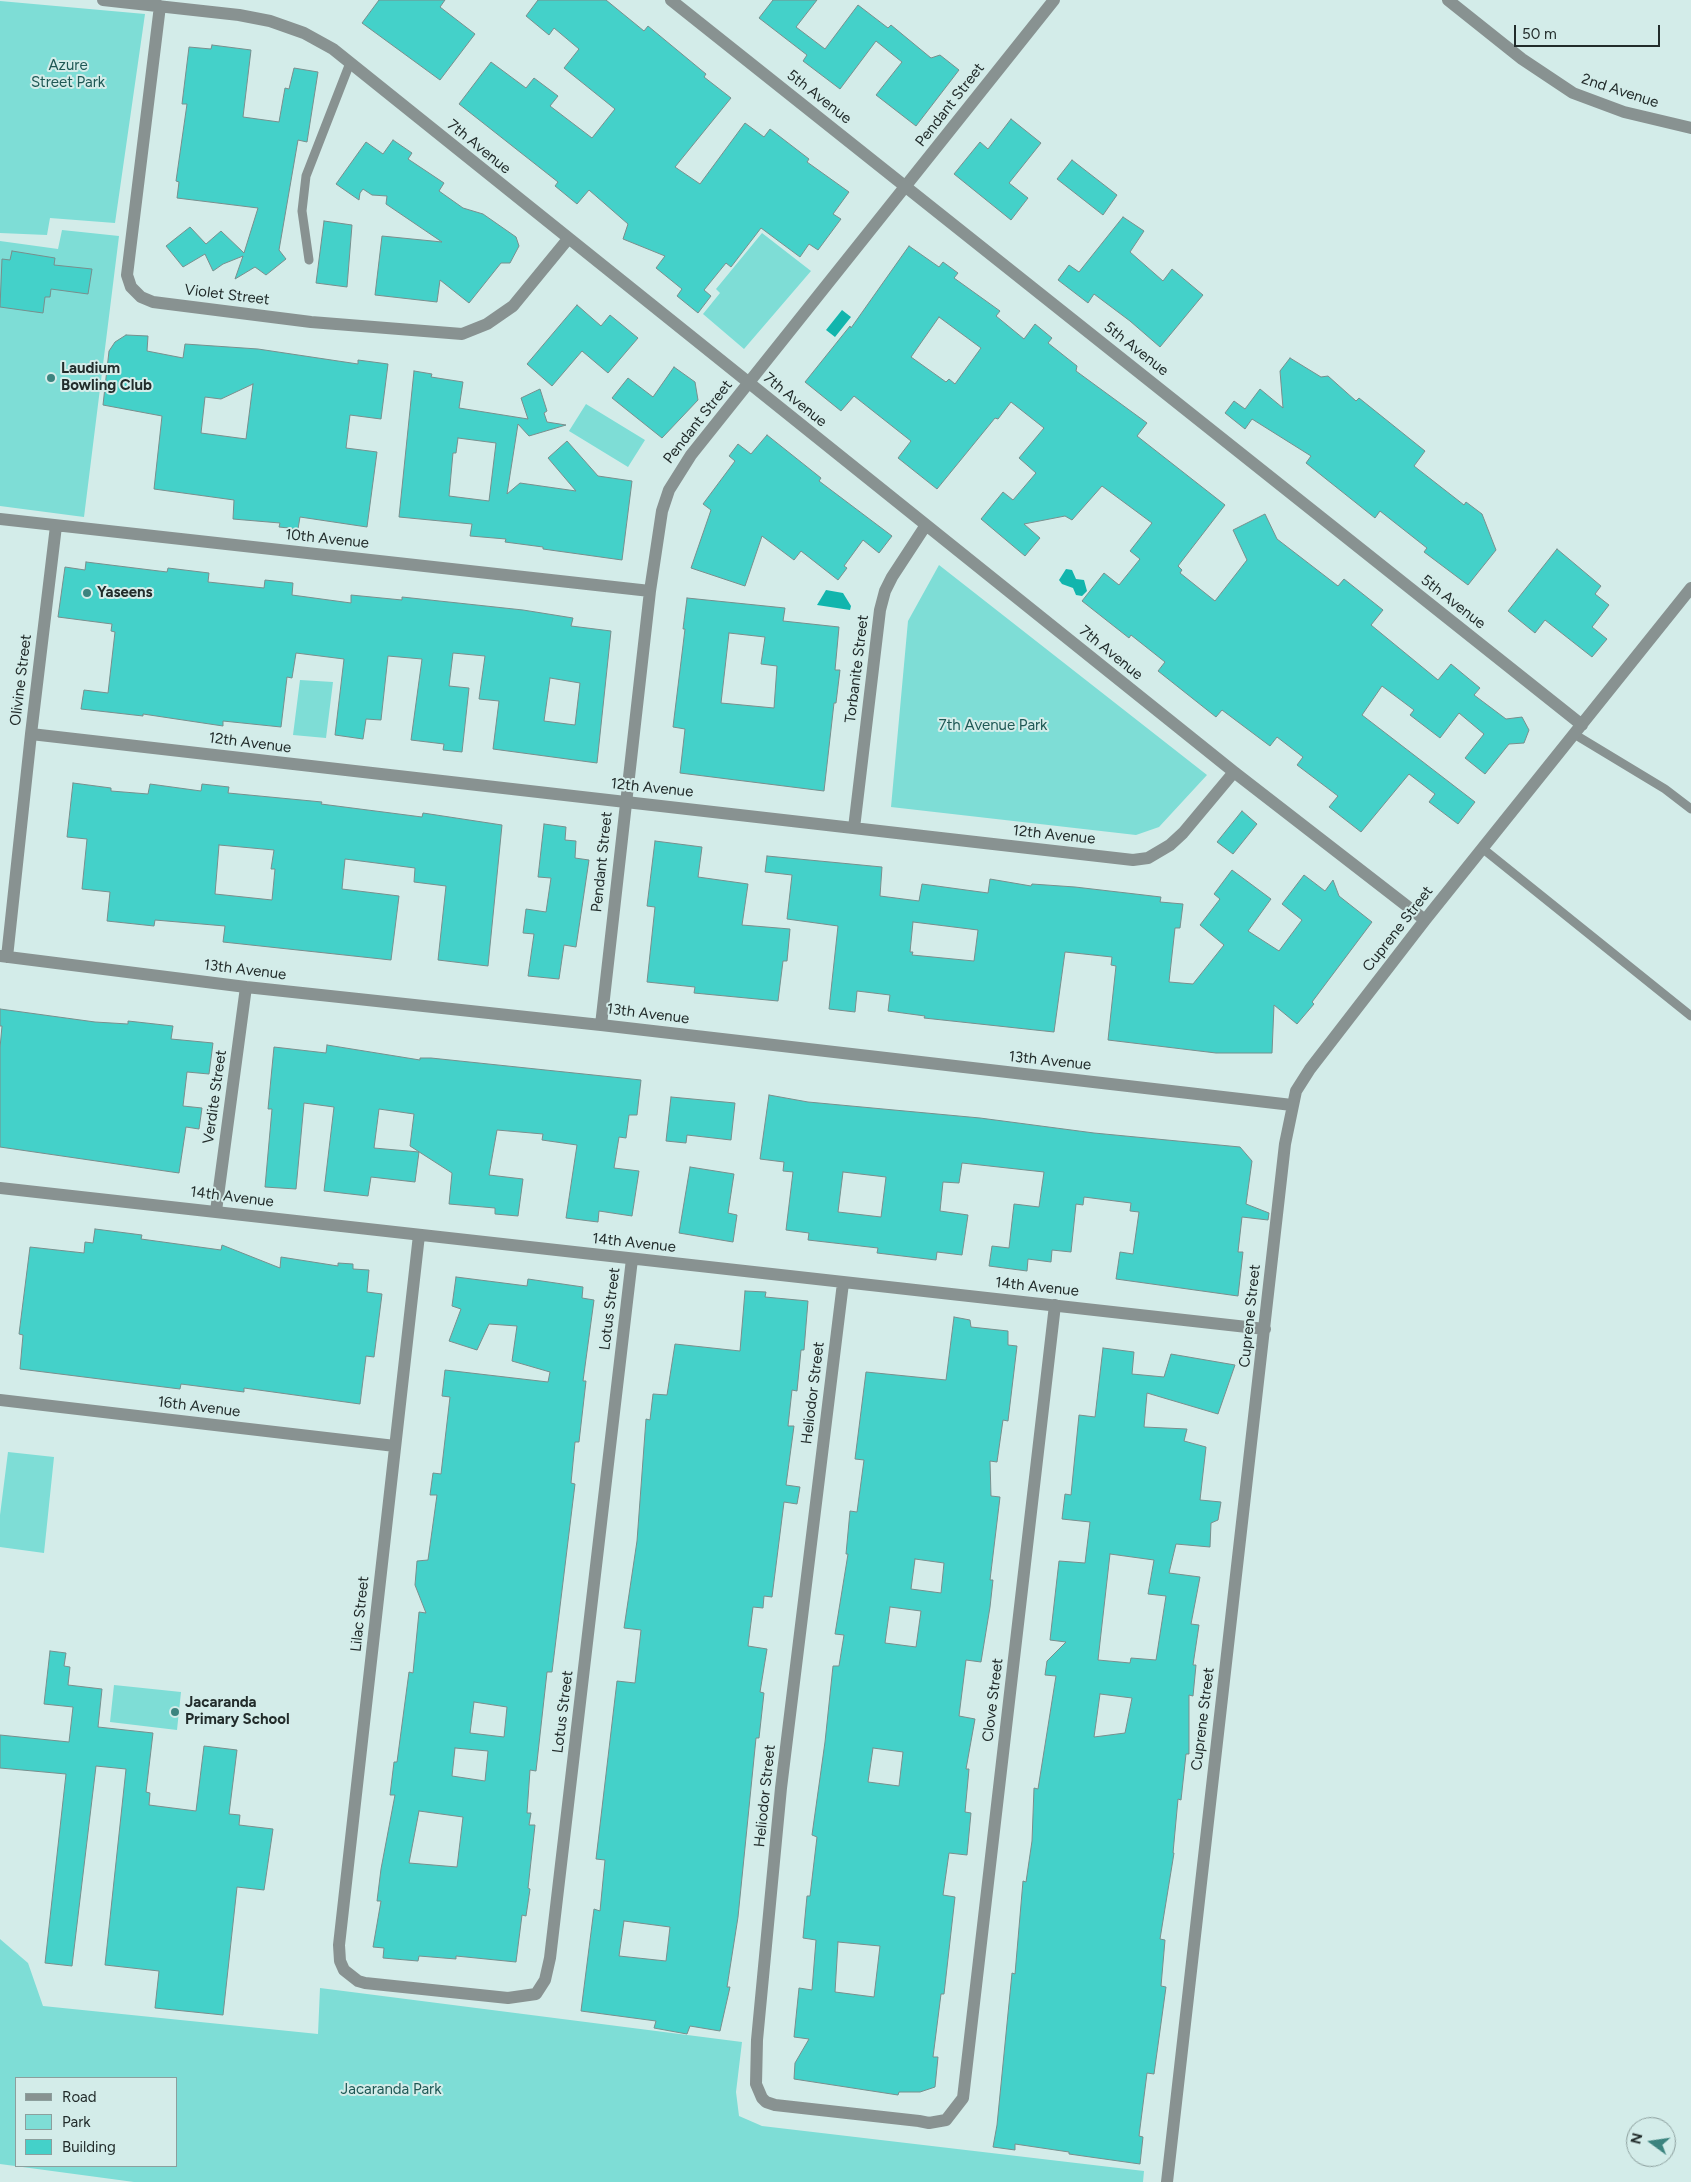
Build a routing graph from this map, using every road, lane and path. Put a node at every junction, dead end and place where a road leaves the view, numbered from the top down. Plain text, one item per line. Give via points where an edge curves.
1 (103, 0) edge
2 (670, 0) edge
3 (1054, 0) edge
4 (1448, 0) edge
5 (160, 6) junction
6 (350, 63) junction
7 (1691, 128) edge
8 (906, 187) junction
9 (568, 239) junction
10 (309, 260) dead end
11 (749, 384) junction
12 (0, 519) edge
13 (56, 526) junction
14 (926, 526) junction
15 (1691, 588) edge
16 (650, 591) junction
17 (1578, 729) junction
18 (31, 734) junction
19 (1234, 772) junction
20 (625, 802) junction
21 (1691, 809) edge
22 (854, 828) junction
23 (1482, 848) junction
24 (1425, 920) junction
25 (4, 956) edge
26 (246, 988) junction
27 (1691, 1016) edge
28 (601, 1025) junction
29 (1292, 1105) junction
30 (0, 1188) edge
31 (216, 1211) junction
32 (419, 1235) junction
33 (632, 1259) junction
34 (843, 1283) junction
35 (1055, 1305) junction
36 (1265, 1329) junction
37 (0, 1400) edge
38 (395, 1446) junction
39 (365, 1983) joint
40 (963, 2098) joint
41 (1168, 2182) edge

1 - 5 street, 7th Avenue
2 - 8 street, 5th Avenue
3 - 8 street, Pendant Street
4 - 7 street, 2nd Avenue via 1522,60 1573,93 1624,112
5 - 6 street, 7th Avenue via 239,15 281,24 333,49
5 - 9 street, Violet Street via 127,275 131,287 141,297 153,302 311,322 462,334 487,324 513,306
6 - 9 street, 7th Avenue
6 - 10 lane via 302,192
8 - 11 street, Pendant Street
8 - 17 street, 5th Avenue
9 - 11 street, 7th Avenue
11 - 14 street, 7th Avenue
11 - 16 street, Pendant Street via 691,455 669,490 662,511
12 - 13 street, 10th Avenue
13 - 16 street, 10th Avenue
13 - 18 street, Olivine Street
14 - 19 street, 7th Avenue
14 - 22 street, Torbanite Street via 892,577 880,610
15 - 17 street, Cuprene Street
16 - 20 street, Pendant Street
17 - 21 lane
17 - 23 street, Cuprene Street
18 - 20 street, 12th Avenue
18 - 25 street, Olivine Street
19 - 22 street, 12th Avenue via 1183,833 1162,851 1140,859
19 - 24 street, 7th Avenue
20 - 22 street, 12th Avenue
20 - 28 street, Pendant Street
23 - 24 street, Cuprene Street
23 - 27 lane
24 - 29 street, Cuprene Street via 1302,1079
25 - 26 street, 13th Avenue
26 - 28 street, 13th Avenue
26 - 31 street, Verdite Street
28 - 29 street, 13th Avenue
29 - 36 street, Cuprene Street
30 - 31 street, 14th Avenue
31 - 32 street, 14th Avenue
32 - 33 street, 14th Avenue
32 - 38 street, Lilac Street
33 - 34 street, 14th Avenue
33 - 39 street, Lotus Street via 547,1975 536,1994 508,1998
34 - 35 street, 14th Avenue
34 - 40 street, Heliodor Street via 779,1806 757,2040 756,2084 762,2098 775,2105 929,2122 946,2120
35 - 36 street, 14th Avenue
35 - 40 street, Clove Street
36 - 41 street, Cuprene Street
37 - 38 street, 16th Avenue
38 - 39 street, Lilac Street via 339,1945 344,1970

